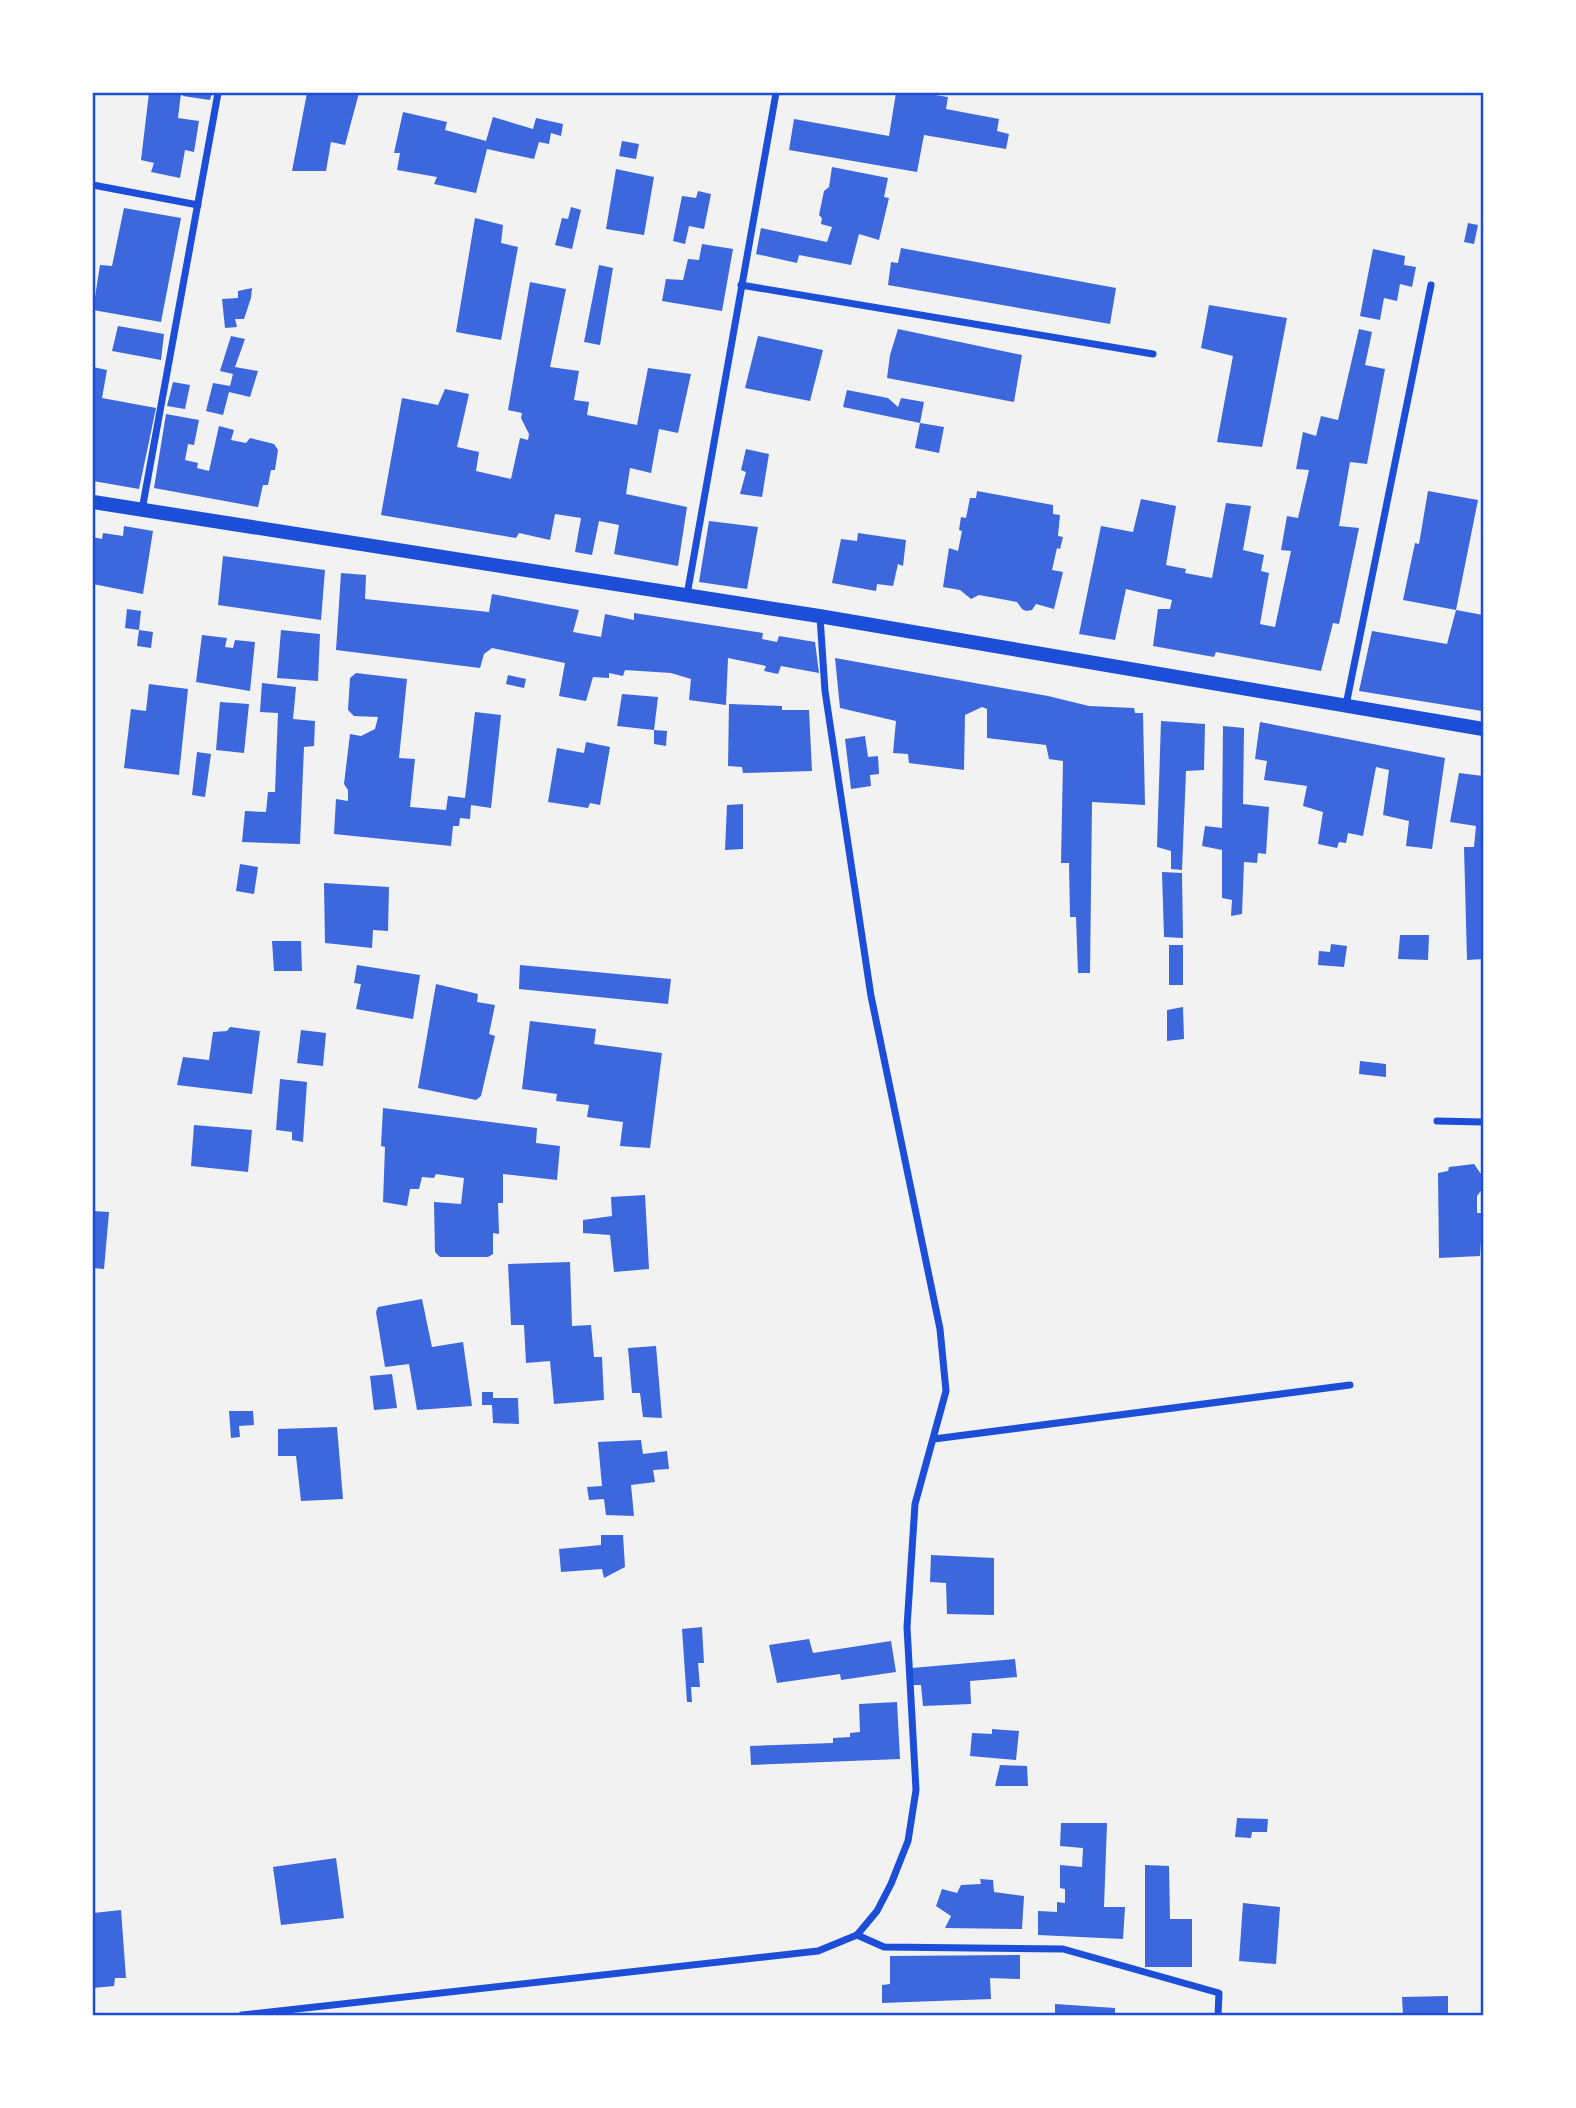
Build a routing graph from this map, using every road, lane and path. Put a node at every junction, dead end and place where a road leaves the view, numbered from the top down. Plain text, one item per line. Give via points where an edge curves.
1 (218, 93) edge
2 (776, 93) edge
3 (93, 185) edge
4 (198, 205) junction
5 (741, 285) junction
6 (1431, 285) dead end
7 (1153, 355) dead end
8 (93, 502) edge
9 (142, 511) junction
10 (687, 595) junction
11 (820, 616) junction
12 (1346, 705) junction
13 (1483, 729) edge
14 (1437, 1121) dead end
15 (1483, 1122) edge
16 (1350, 1385) dead end
17 (934, 1439) junction
18 (857, 1935) junction
19 (243, 2015) edge
20 (1218, 2015) edge

1 - 4 street
2 - 5 street
3 - 4 street
4 - 9 street
5 - 7 street
5 - 10 street
6 - 12 street
8 - 9 main road
9 - 10 main road
10 - 11 main road
11 - 12 main road
11 - 17 street via 827,704 871,996 940,1329 946,1391
12 - 13 main road
14 - 15 street
16 - 17 street
17 - 18 street via 915,1504 907,1627 914,1803 908,1841 891,1884
18 - 19 street via 818,1951
18 - 20 street via 884,1947 1063,1949 1219,1993

